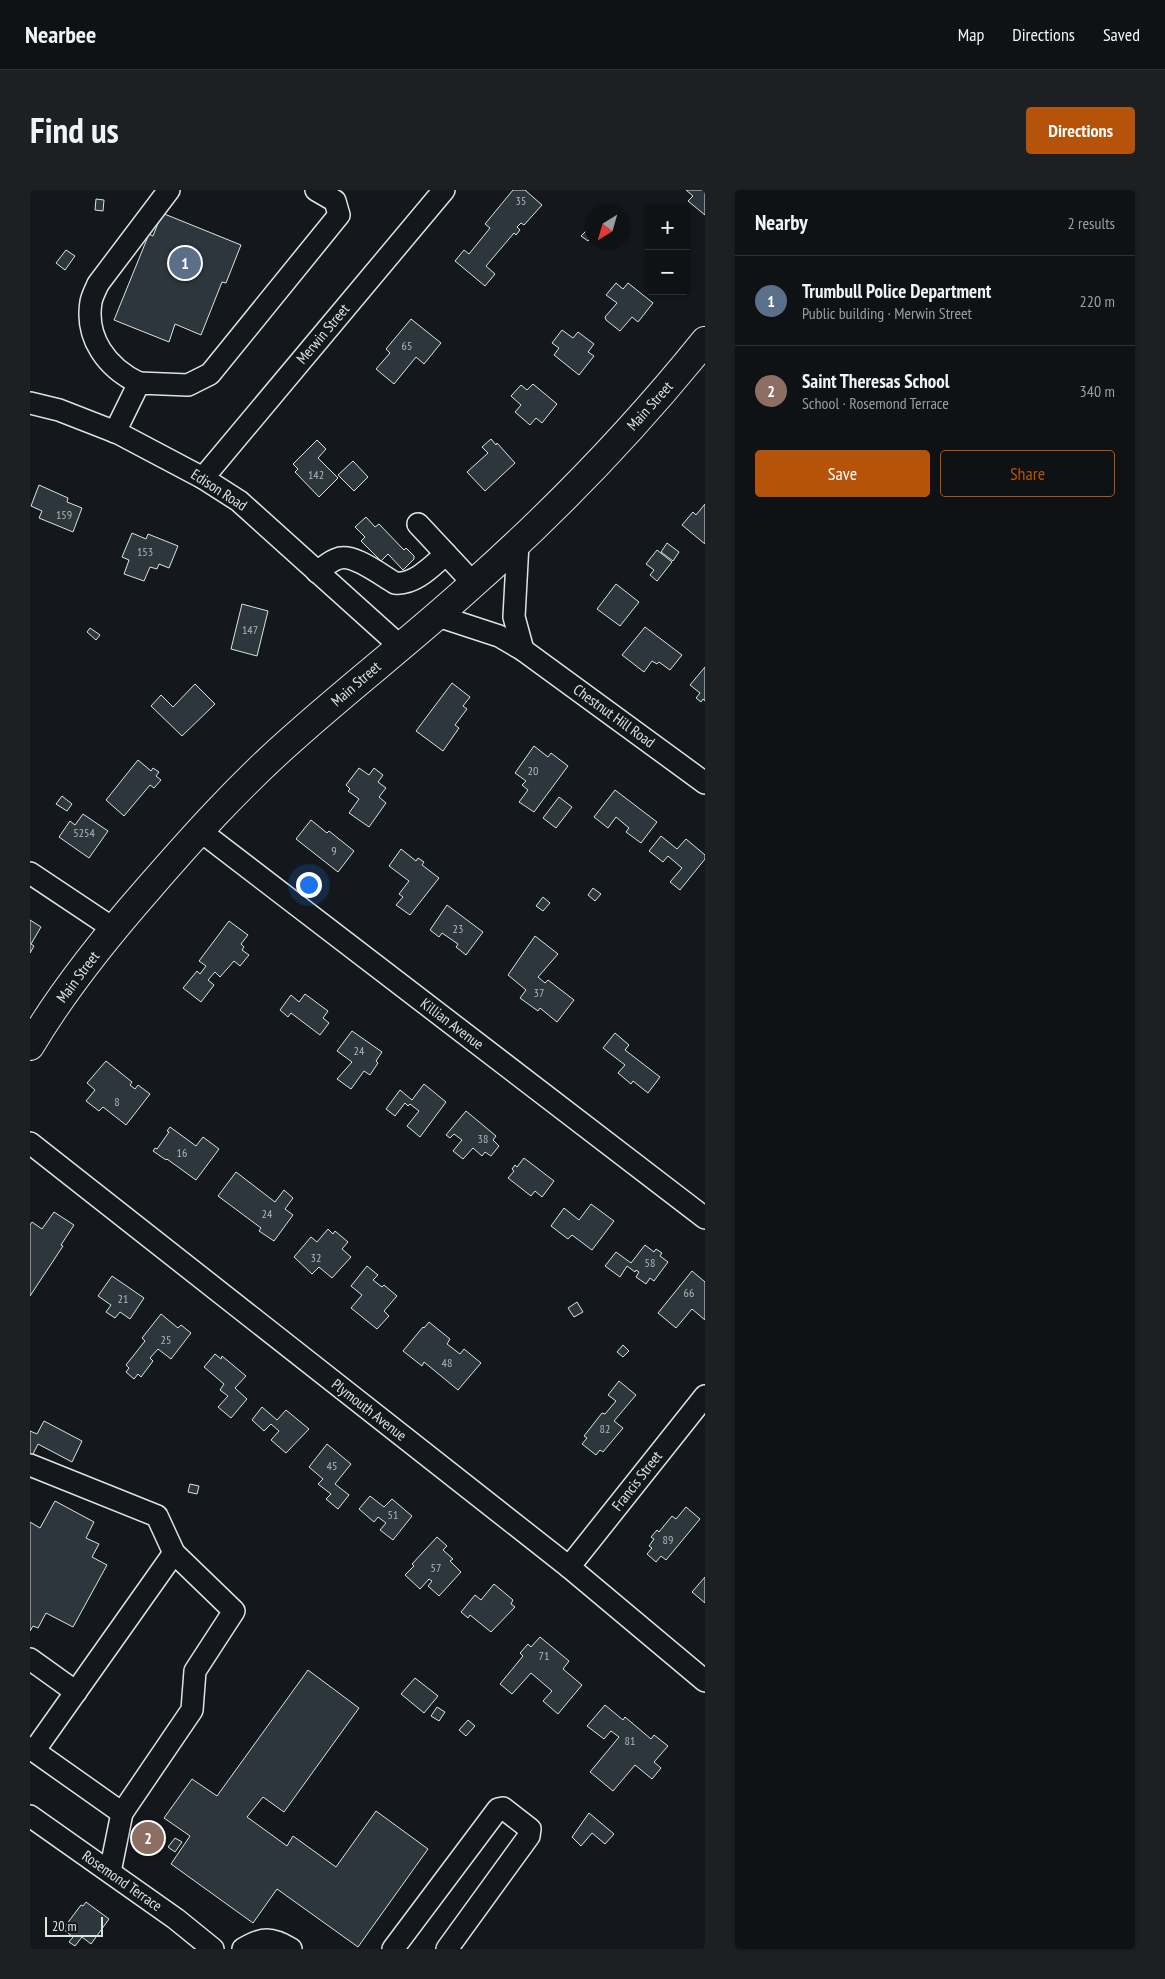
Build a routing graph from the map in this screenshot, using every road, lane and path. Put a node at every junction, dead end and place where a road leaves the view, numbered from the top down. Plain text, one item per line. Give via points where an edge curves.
1 (169, 190) edge
2 (316, 190) edge
3 (444, 190) edge
4 (705, 341) edge
5 (139, 382) junction
6 (30, 404) edge
7 (115, 432) junction
8 (203, 478) junction
9 (418, 524) dead end
10 (518, 543) junction
11 (446, 554) junction
12 (317, 572) junction
13 (474, 584) junction
14 (438, 616) junction
15 (400, 646) junction
16 (523, 650) junction
17 (705, 783) edge
18 (199, 830) junction
19 (30, 873) edge
20 (114, 929) junction
21 (30, 1046) edge
22 (30, 1143) edge
23 (705, 1218) edge
24 (705, 1396) edge
25 (30, 1465) edge
26 (174, 1554) junction
27 (569, 1567) junction
28 (30, 1659) edge
29 (705, 1681) edge
30 (76, 1692) junction
31 (32, 1750) edge
32 (122, 1812) junction
33 (30, 1816) edge
34 (110, 1872) junction
35 (212, 1949) edge
36 (243, 1949) edge
37 (291, 1949) edge
38 (393, 1949) edge
39 (447, 1949) edge

1 - 5 street via 98,284 91,302 92,329 102,354 123,375
2 - 5 street via 334,201 339,215 210,374 188,385
3 - 8 street, Merwin Street
4 - 10 main road, Main Street via 590,472
5 - 7 street
6 - 7 street, Edison Road via 60,410
7 - 8 street, Edison Road
8 - 12 street, Edison Road via 240,501
9 - 11 street
10 - 13 main road, Main Street
10 - 16 street via 514,617
11 - 12 street via 426,571 401,583 346,557 338,558
11 - 13 street
12 - 15 street, Edison Road
13 - 14 main road, Main Street
14 - 15 main road, Main Street
14 - 16 street, Chestnut Hill Road via 499,636
15 - 18 main road, Main Street via 289,741
16 - 17 street, Chestnut Hill Road
18 - 20 main road, Main Street
18 - 23 street, Killian Avenue
19 - 20 street
20 - 21 main road, Main Street via 45,1020
22 - 27 street, Plymouth Avenue
24 - 27 street, Francis Street
25 - 26 street via 157,1516
26 - 30 street
26 - 32 street via 234,1611 195,1671 192,1710
27 - 29 street, Plymouth Avenue
28 - 30 street
30 - 31 street
31 - 32 street
32 - 34 street
33 - 34 street, Rosemond Terrace
34 - 35 street, Rosemond Terrace
36 - 37 street via 262,1940 278,1941
38 - 39 street via 498,1809 503,1808 530,1829 529,1836

